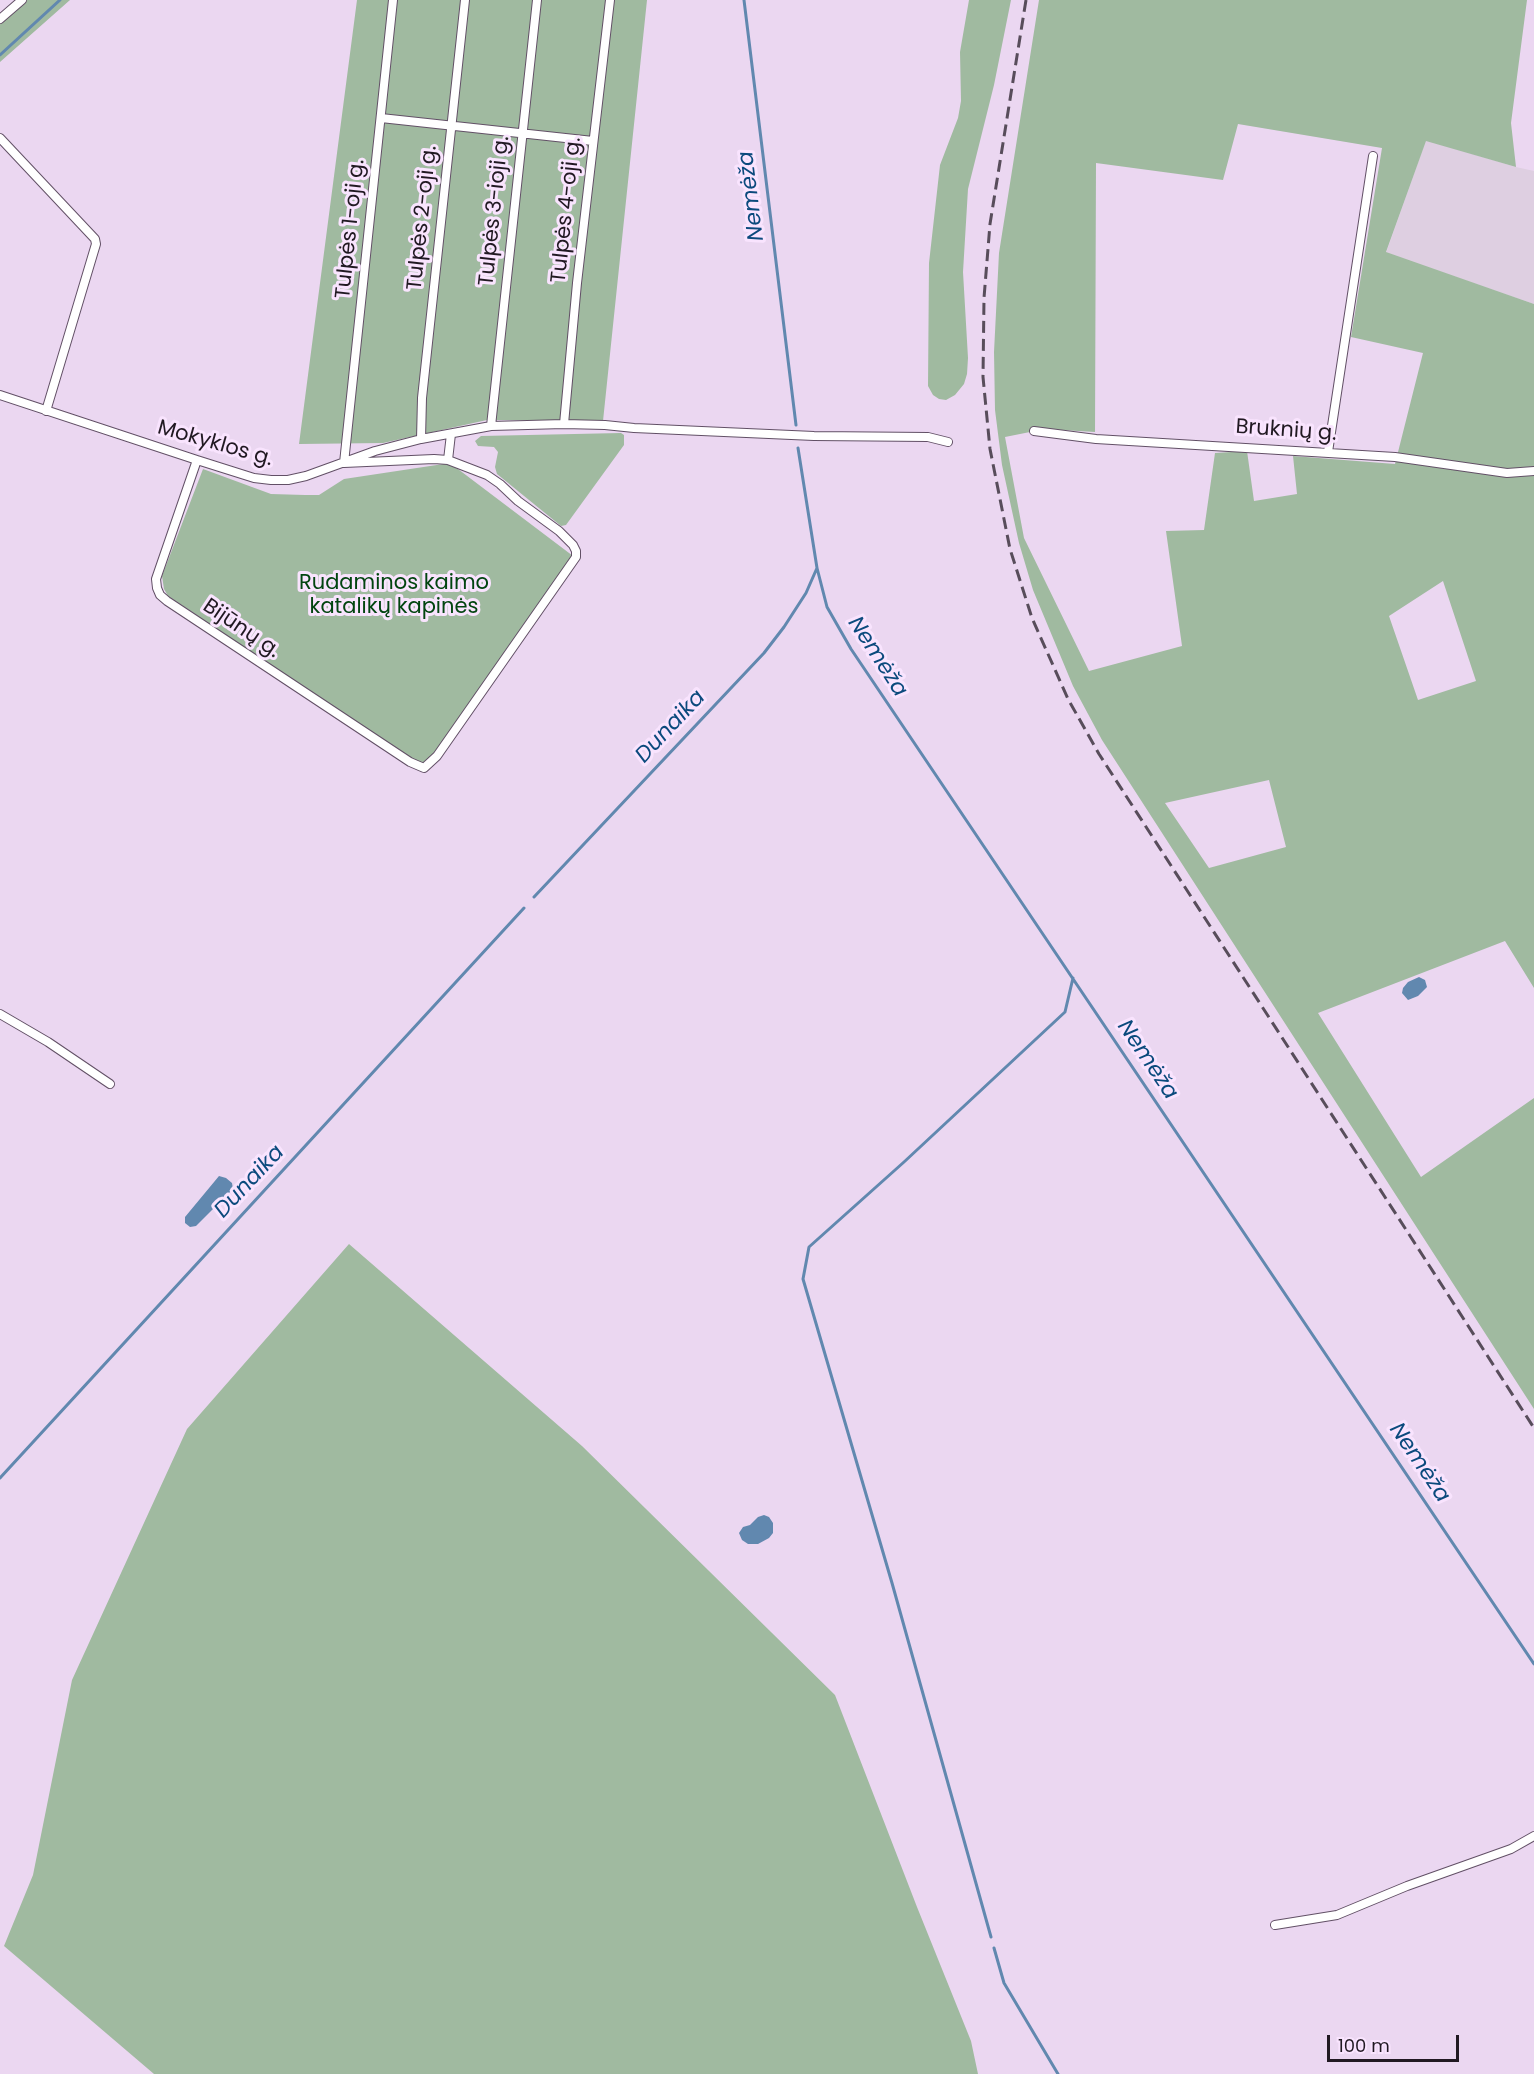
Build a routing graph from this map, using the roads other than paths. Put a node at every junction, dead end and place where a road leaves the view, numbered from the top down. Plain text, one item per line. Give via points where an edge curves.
1 (22, 0) edge
2 (393, 0) edge
3 (465, 0) edge
4 (537, 0) edge
5 (609, 0) edge
6 (0, 19) edge
7 (381, 118) junction
8 (451, 126) junction
9 (521, 133) junction
10 (0, 138) edge
11 (592, 141) junction
12 (1373, 156) dead end
13 (0, 396) edge
14 (46, 411) junction
15 (564, 423) junction
16 (491, 426) junction
17 (1034, 430) dead end
18 (452, 434) junction
19 (421, 440) junction
20 (948, 442) dead end
21 (1328, 452) junction
22 (197, 460) junction
23 (448, 460) junction
24 (344, 463) junction
25 (1534, 471) edge
26 (0, 1014) edge
27 (110, 1084) dead end
28 (1534, 1836) edge
29 (1275, 1925) dead end

1 - 6 street
2 - 7 street, Tulpės 1-oji g.
3 - 8 street, Tulpės 2-oji g.
4 - 9 street, Tulpės 3-ioji g.
5 - 11 street, Tulpės 4-oji g.
7 - 8 street
7 - 24 street, Tulpės 1-oji g.
8 - 9 street
8 - 19 street, Tulpės 2-oji g.
9 - 11 street
9 - 16 street, Tulpės 3-ioji g.
10 - 14 street via 96,244
11 - 15 street, Tulpės 4-oji g.
12 - 21 street
13 - 14 street, Mokyklos g.
14 - 22 street, Mokyklos g.
15 - 16 street, Mokyklos g.
15 - 20 street, Mokyklos g. via 814,436 928,436
16 - 18 street, Mokyklos g.
17 - 21 street, Bruknių g. via 1096,439
18 - 19 street, Mokyklos g.
18 - 23 street
19 - 24 street, Mokyklos g.
21 - 25 street, Bruknių g. via 1507,473
22 - 23 street, Bijūnų g. via 156,579 160,595 424,768 437,756 576,557 573,545 560,531 500,484
22 - 24 street, Mokyklos g. via 271,480 288,480
23 - 24 street
26 - 27 street
28 - 29 street via 1511,1849 1337,1915

